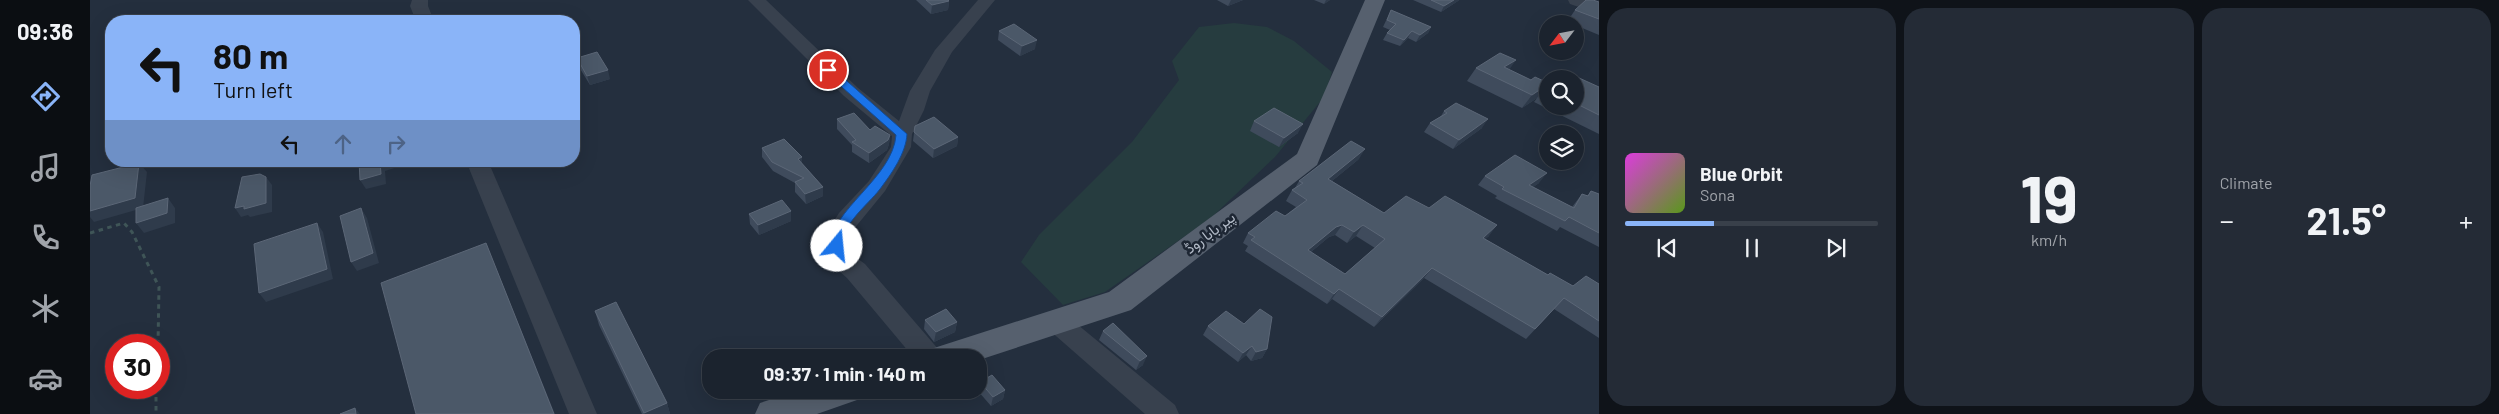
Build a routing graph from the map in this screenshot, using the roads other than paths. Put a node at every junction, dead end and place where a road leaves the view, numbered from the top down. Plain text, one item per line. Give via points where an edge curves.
1 (420, 0) edge
2 (756, 0) edge
3 (988, 0) edge
4 (1375, 0) edge
5 (1576, 0) edge
6 (1599, 9) edge
7 (422, 15) edge
8 (902, 134) junction
9 (480, 167) edge
10 (1058, 322) junction
11 (922, 349) edge
12 (973, 349) edge
13 (818, 399) edge
14 (584, 414) edge
15 (772, 414) edge
16 (1165, 414) edge

1 - 7 street
2 - 8 street via 851,92
3 - 8 street via 944,50 920,91
4 - 10 main road, پیر بابا روڈ via 1308,159 1120,301
5 - 6 street
8 - 11 street via 901,147 877,186 847,219 837,236 838,256 856,271
9 - 14 street
10 - 12 main road, پیر بابا روڈ
10 - 16 street
13 - 15 main road

